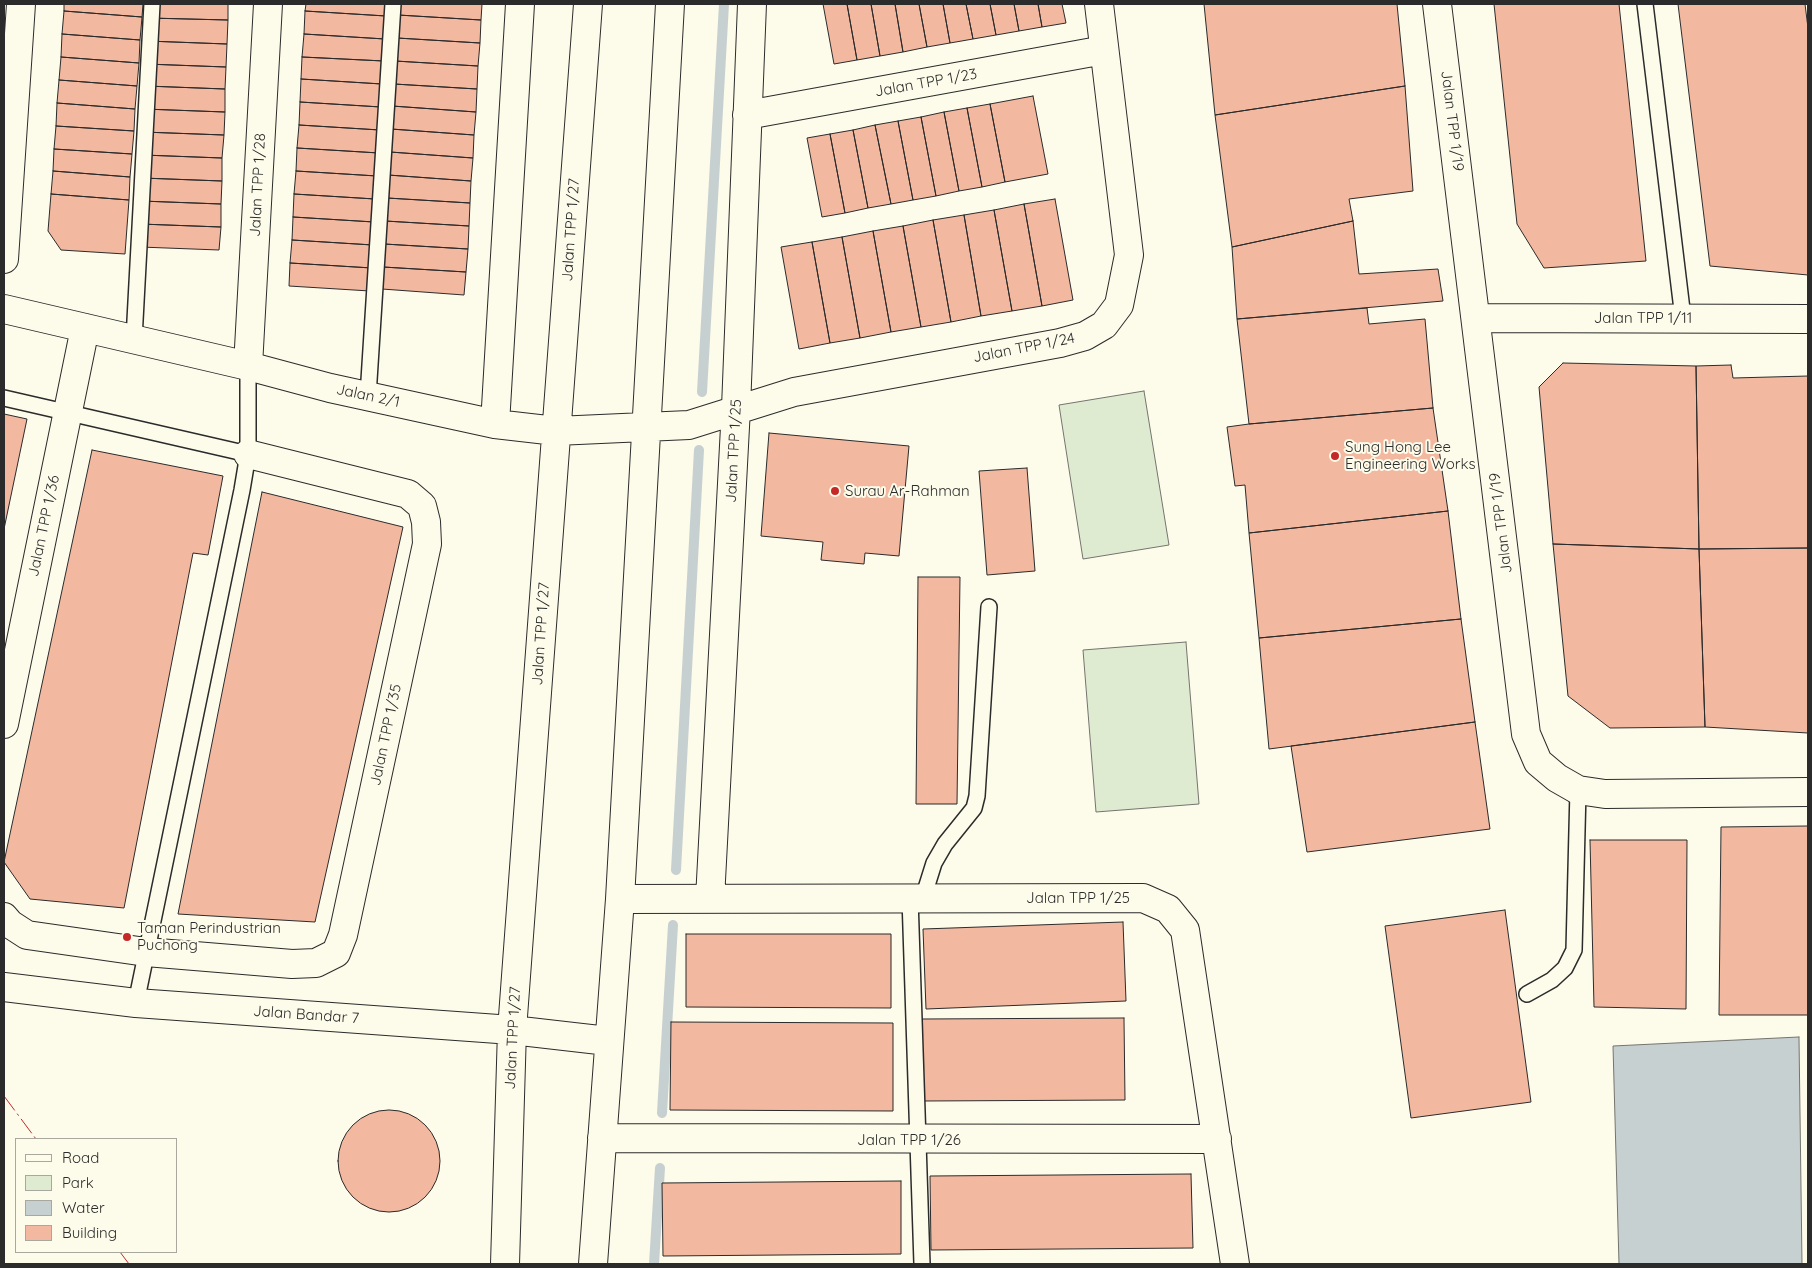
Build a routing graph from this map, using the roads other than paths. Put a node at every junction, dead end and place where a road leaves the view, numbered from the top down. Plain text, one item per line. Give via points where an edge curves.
1 (21, 4) edge
2 (152, 4) edge
3 (268, 4) edge
4 (393, 4) edge
5 (520, 4) edge
6 (588, 4) edge
7 (670, 4) edge
8 (752, 4) edge
9 (1099, 4) edge
10 (1437, 4) edge
11 (1645, 4) edge
12 (1104, 50) junction
13 (747, 115) junction
14 (4, 259) edge
15 (4, 309) edge
16 (1477, 318) junction
17 (1683, 318) junction
18 (1808, 319) edge
19 (85, 328) junction
20 (134, 339) junction
21 (248, 366) junction
22 (368, 396) junction
23 (4, 398) edge
24 (736, 408) junction
25 (68, 412) junction
26 (495, 424) junction
27 (647, 428) junction
28 (556, 431) junction
29 (248, 454) junction
30 (989, 607) dead end
31 (4, 724) edge
32 (1578, 790) junction
33 (1808, 792) edge
34 (916, 898) junction
35 (620, 899) junction
36 (710, 899) junction
37 (4, 917) edge
38 (146, 952) junction
39 (4, 987) edge
40 (1527, 994) dead end
41 (136, 1003) junction
42 (512, 1030) junction
43 (608, 1040) junction
44 (602, 1138) junction
45 (1217, 1139) junction
46 (918, 1140) junction
47 (505, 1264) edge
48 (593, 1264) edge
49 (922, 1264) edge
50 (1235, 1264) edge

1 - 14 street
2 - 20 lane
3 - 21 street, Jalan TPP 1/28
4 - 22 lane
5 - 26 street
6 - 28 street, Jalan TPP 1/27
7 - 27 street
8 - 13 street, Jalan TPP 1/25
9 - 12 street, Jalan TPP 1/24
10 - 16 street, Jalan TPP 1/19
11 - 17 lane
12 - 13 street, Jalan TPP 1/23
12 - 24 street, Jalan TPP 1/24 via 1129,255 1119,305 1104,325 1085,336 1060,343 794,392
13 - 24 street, Jalan TPP 1/25
15 - 19 street, Jalan 2/1
16 - 17 street, Jalan TPP 1/11
16 - 32 street, Jalan TPP 1/19 via 1526,734 1538,762
17 - 18 street, Jalan TPP 1/11
19 - 20 street, Jalan 2/1
19 - 25 street, Jalan TPP 1/36
20 - 21 street, Jalan 2/1
21 - 22 street, Jalan 2/1
21 - 29 lane
22 - 26 street, Jalan 2/1
23 - 25 lane
24 - 27 street, Jalan 2/1 via 689,425
24 - 36 street, Jalan TPP 1/25
25 - 29 lane
25 - 31 street, Jalan TPP 1/36
26 - 28 street, Jalan 2/1
27 - 28 street, Jalan 2/1
27 - 35 street
28 - 42 street, Jalan TPP 1/27
29 - 38 lane
29 - 38 street, Jalan TPP 1/35 via 408,494 422,506 427,544 343,935 336,953 316,963 292,964
30 - 34 lane via 974,808 945,844
32 - 33 street, Jalan TPP 1/19 via 1640,795
32 - 40 lane via 1574,950 1565,968 1552,980
34 - 36 street, Jalan TPP 1/25
34 - 45 street, Jalan TPP 1/25 via 1143,898 1168,910 1185,930
34 - 46 lane
35 - 36 street, Jalan TPP 1/25
35 - 43 street
37 - 38 street via 28,935
38 - 41 lane
39 - 41 street, Jalan Bandar 7
41 - 42 street, Jalan Bandar 7
42 - 43 street, Jalan Bandar 7
42 - 47 street, Jalan TPP 1/27
43 - 44 street
44 - 46 street, Jalan TPP 1/26
44 - 48 street
45 - 46 street, Jalan TPP 1/26
45 - 50 street, Jalan TPP 1/25
46 - 49 lane

